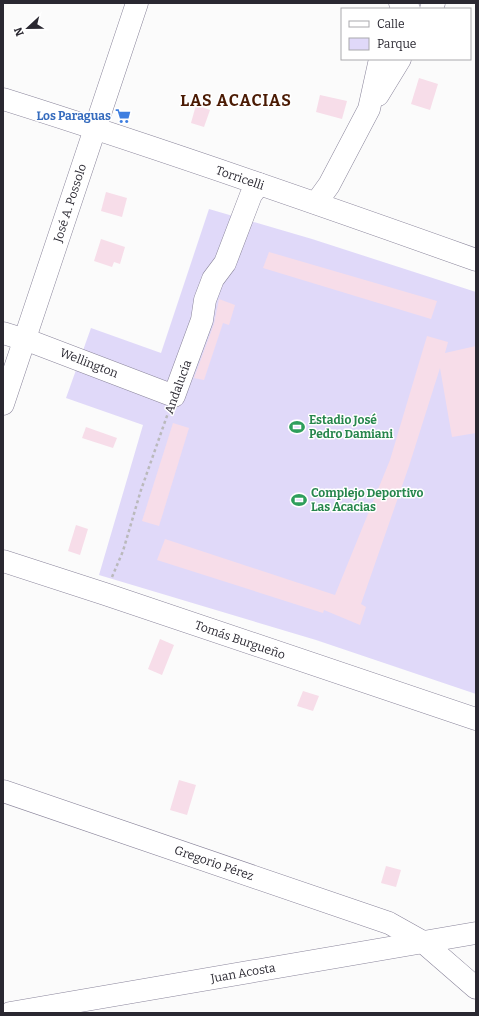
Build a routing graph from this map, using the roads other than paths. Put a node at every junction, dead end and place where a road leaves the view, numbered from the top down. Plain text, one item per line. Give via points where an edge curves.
1 (137, 3) edge
2 (380, 60) edge
3 (399, 60) edge
4 (3, 99) edge
5 (369, 109) junction
6 (95, 128) junction
7 (259, 184) junction
8 (316, 203) junction
9 (476, 260) edge
10 (3, 333) edge
11 (25, 339) junction
12 (174, 396) joint
13 (3, 404) edge
14 (3, 561) edge
15 (476, 719) edge
16 (3, 791) edge
17 (476, 933) edge
18 (423, 942) junction
19 (476, 988) edge
20 (36, 1011) edge
21 (10, 1013) edge

1 - 6 street, José A. Possolo
2 - 5 street
3 - 5 street
4 - 6 street, Torricelli
5 - 8 street via 329,185
6 - 7 street, Torricelli
6 - 11 street, José A. Possolo
7 - 8 street, Torricelli
7 - 12 street, Andalucía via 251,195 225,263 213,279 204,300 202,320
8 - 9 street, Torricelli
10 - 11 street, Wellington
11 - 12 street, Wellington
11 - 13 street, José A. Possolo
14 - 15 street, Tomás Burgueño
16 - 18 street, Gregorio Pérez via 389,923
17 - 18 street, Juan Acosta
18 - 19 street, Gregorio Pérez
18 - 20 street, Juan Acosta
20 - 21 street, Juan Acosta

